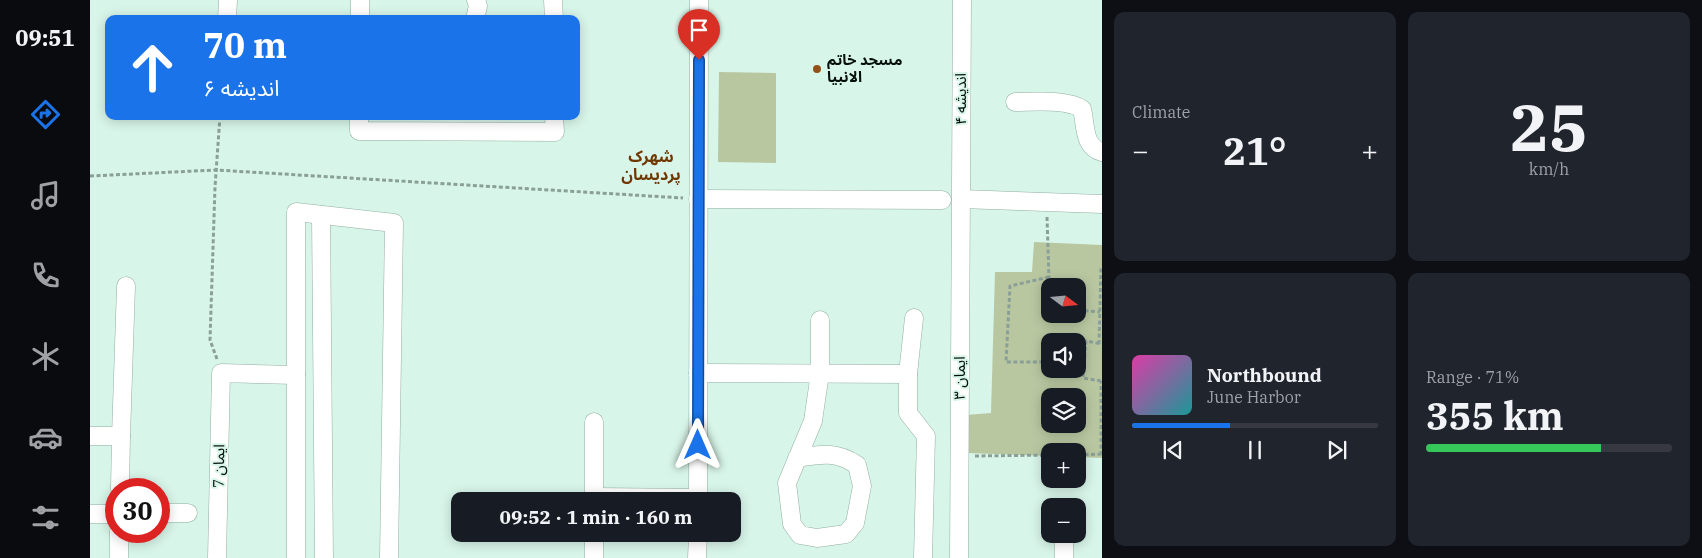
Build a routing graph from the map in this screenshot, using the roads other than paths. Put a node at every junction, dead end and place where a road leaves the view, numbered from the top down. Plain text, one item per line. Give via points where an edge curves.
1 (228, 0) edge
2 (360, 0) edge
3 (476, 0) edge
4 (553, 0) edge
5 (699, 0) edge
6 (962, 0) edge
7 (227, 15) edge
8 (360, 15) edge
9 (476, 15) edge
10 (554, 15) edge
11 (1015, 102) dead end
12 (360, 120) edge
13 (554, 120) edge
14 (492, 124) edge
15 (1102, 152) edge
16 (698, 199) junction
17 (961, 199) junction
18 (942, 200) dead end
19 (1102, 204) edge
20 (321, 215) junction
21 (126, 286) dead end
22 (914, 318) dead end
23 (820, 320) dead end
24 (698, 373) junction
25 (820, 374) junction
26 (908, 374) junction
27 (296, 375) junction
28 (594, 422) dead end
29 (90, 436) edge
30 (121, 436) junction
31 (797, 458) junction
32 (120, 478) edge
33 (594, 492) edge
34 (698, 492) edge
35 (170, 513) edge
36 (188, 513) dead end
37 (90, 514) edge
38 (105, 514) edge
39 (594, 542) edge
40 (698, 542) edge
41 (119, 543) edge
42 (1064, 543) edge
43 (119, 558) edge
44 (216, 558) edge
45 (296, 558) edge
46 (324, 558) edge
47 (389, 558) edge
48 (594, 558) edge
49 (698, 558) edge
50 (923, 558) edge
51 (959, 558) edge
52 (1064, 558) edge

1 - 7 street
2 - 8 street
3 - 9 street
4 - 10 street
5 - 16 street
6 - 17 street, انديشه ۴
11 - 15 street via 1078,106 1082,110 1087,139 1091,146
12 - 14 street via 359,131
13 - 14 street via 555,132
16 - 18 street
16 - 24 street
17 - 19 street
17 - 51 street, ایمان ۳
20 - 27 street via 296,212
20 - 46 street
20 - 47 street via 394,223
21 - 30 street
22 - 26 street
23 - 25 street
24 - 25 street
24 - 34 street
25 - 26 street
25 - 31 street via 813,421
26 - 50 street via 908,413 926,436
27 - 44 street, ایمان 7 via 221,373
27 - 45 street
28 - 33 street
29 - 30 street
30 - 32 street
31 - 31 street via 824,453 846,458 857,465 862,486 855,523 846,534 817,538 800,536 795,530 787,490 788,477
35 - 36 street
37 - 38 street
39 - 48 street
40 - 49 street
41 - 43 street
42 - 52 street

